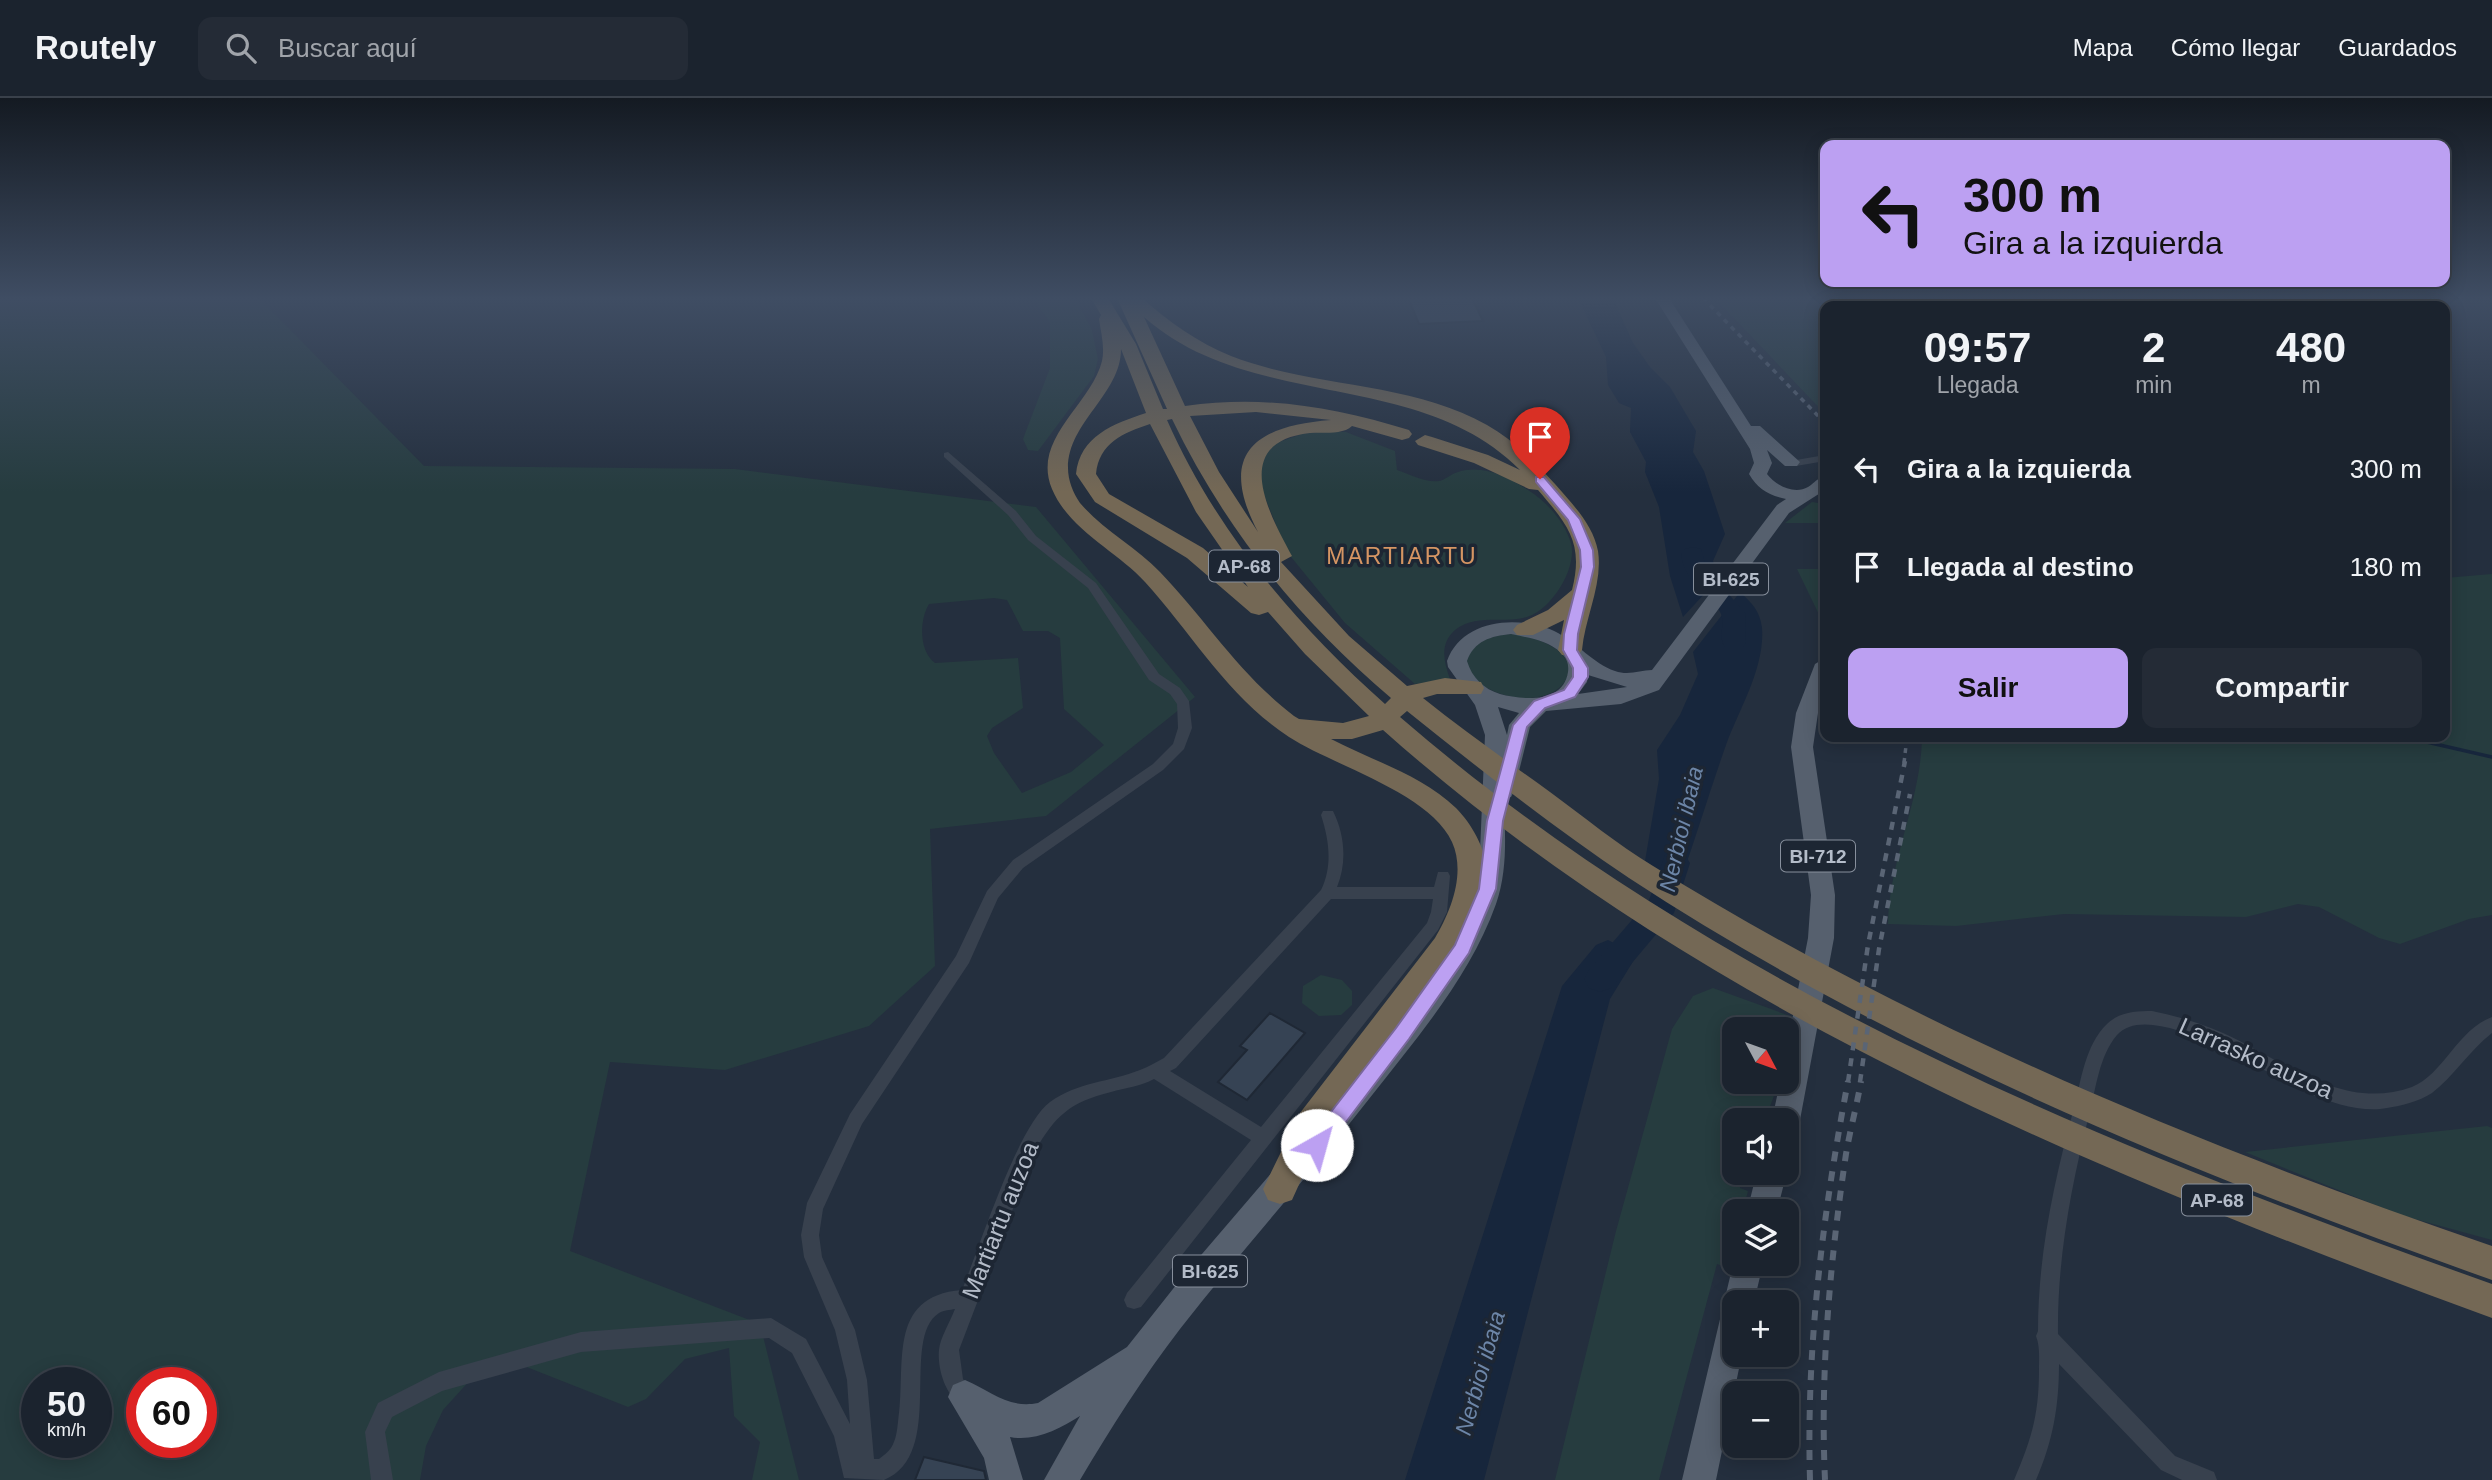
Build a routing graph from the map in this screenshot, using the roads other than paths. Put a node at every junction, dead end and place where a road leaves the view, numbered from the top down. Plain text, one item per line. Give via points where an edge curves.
1 (1111, 362) edge
2 (1135, 362) edge
3 (1150, 362) edge
4 (1231, 362) edge
5 (1704, 362) edge
6 (1147, 391) joint
7 (1733, 408) junction
8 (1163, 433) joint
9 (1425, 442) dead end
10 (948, 455) dead end
11 (1793, 463) junction
12 (1764, 475) junction
13 (1819, 480) edge
14 (1555, 497) junction
15 (1773, 525) junction
16 (1580, 596) junction
17 (1525, 630) junction
18 (1574, 654) junction
19 (1667, 665) junction
20 (1376, 669) junction
21 (1820, 678) edge
22 (1343, 685) junction
23 (1474, 690) junction
24 (1543, 704) junction
25 (1274, 713) junction
26 (1328, 815) dead end
27 (1495, 821) junction
28 (1327, 893) junction
29 (2492, 1024) edge
30 (1956, 1066) junction
31 (1155, 1071) junction
32 (1788, 1108) edge
33 (1262, 1137) junction
34 (1280, 1189) junction
35 (2492, 1262) edge
36 (968, 1300) junction
37 (1134, 1300) dead end
38 (2492, 1301) edge
39 (2046, 1336) junction
40 (1142, 1354) junction
41 (1723, 1367) edge
42 (965, 1397) junction
43 (864, 1469) junction
44 (382, 1480) edge
45 (1006, 1480) edge
46 (1061, 1480) edge
47 (1699, 1480) edge
48 (2025, 1480) edge
49 (2206, 1480) edge

1 - 25 highway via 1064,442 1059,457 1061,487 1082,515 1160,584 1232,674
2 - 6 highway, AP-68
3 - 20 highway, AP-68 via 1230,511 1288,586
4 - 14 highway via 1412,404 1479,428 1513,452
5 - 7 main road
6 - 8 highway, AP-68
7 - 11 main road
7 - 12 main road via 1761,454
8 - 22 highway, AP-68 via 1208,519
9 - 14 highway via 1496,466
10 - 43 street via 1012,513 1032,538 1092,586 1154,677 1175,691 1184,704 1185,728 1179,746 1158,767 1018,864 992,895 963,959 856,1119 814,1209 813,1257 845,1330 857,1380
11 - 12 main road
11 - 13 main road
12 - 13 main road via 1783,492
12 - 15 main road via 1776,506
13 - 15 main road, BI-625 via 1783,509
14 - 16 highway via 1574,519 1587,550 1588,567
15 - 19 main road, BI-625
16 - 17 highway via 1556,615
16 - 18 highway via 1572,622
17 - 18 main road, BI-625 via 1551,637
17 - 23 main road, BI-625 via 1484,632 1465,644 1459,652 1459,670
18 - 19 main road, BI-625 via 1600,673 1621,681 1647,678
18 - 24 main road, BI-625 via 1580,668 1577,686 1559,700
19 - 24 main road, BI-625 via 1652,685 1639,692
20 - 22 highway via 1280,555 1254,499 1248,473 1260,448 1287,433 1341,425 1397,433 1341,416 1245,407 1193,409 1149,418 1101,441 1088,457 1086,474 1102,498 1212,565
20 - 30 highway, AP-68 via 1440,725 1639,871
21 - 32 main road, BI-712 via 1807,713 1802,747 1823,895 1822,928
22 - 30 highway, AP-68 via 1356,702 1380,714 1466,786 1617,894 1782,992
23 - 24 main road, BI-625 via 1506,703
23 - 25 highway via 1433,686 1405,699 1380,721 1345,732 1305,726
23 - 27 main road, BI-625 via 1496,721
24 - 27 main road, BI-625 via 1527,716 1517,733
25 - 34 highway via 1300,733 1398,779 1437,805 1462,836 1472,868 1465,909 1439,958 1310,1125
26 - 28 street, Martiartu auzoa via 1338,861
27 - 34 main road, BI-625 via 1489,884 1463,948 1387,1055
28 - 31 street, Martiartu auzoa via 1170,1063
28 - 33 street via 1442,884 1433,926
29 - 39 street, Larrasko auzoa via 2422,1091 2395,1101 2370,1101 2335,1096 2304,1083 2210,1032 2172,1020 2122,1021 2105,1037 2095,1060 2059,1197
30 - 35 highway, AP-68
30 - 38 highway, AP-68 via 2215,1199
31 - 33 street
31 - 36 street, Martiartu auzoa via 1092,1089 1056,1107 1044,1119 1027,1148
33 - 37 street
34 - 40 main road, BI-625
36 - 42 street, Martiartu auzoa via 949,1350 954,1383
36 - 43 street via 937,1303 922,1316 916,1328 901,1450 883,1470
39 - 48 street via 2046,1420
39 - 49 street via 2168,1463
40 - 42 main road via 1045,1417 1024,1422 1004,1418
40 - 46 main road, BI-625
41 - 47 main road
42 - 45 main road via 993,1440 1005,1465
43 - 44 street via 851,1471 844,1434 799,1346 771,1328 582,1342 439,1382 386,1410 375,1432

